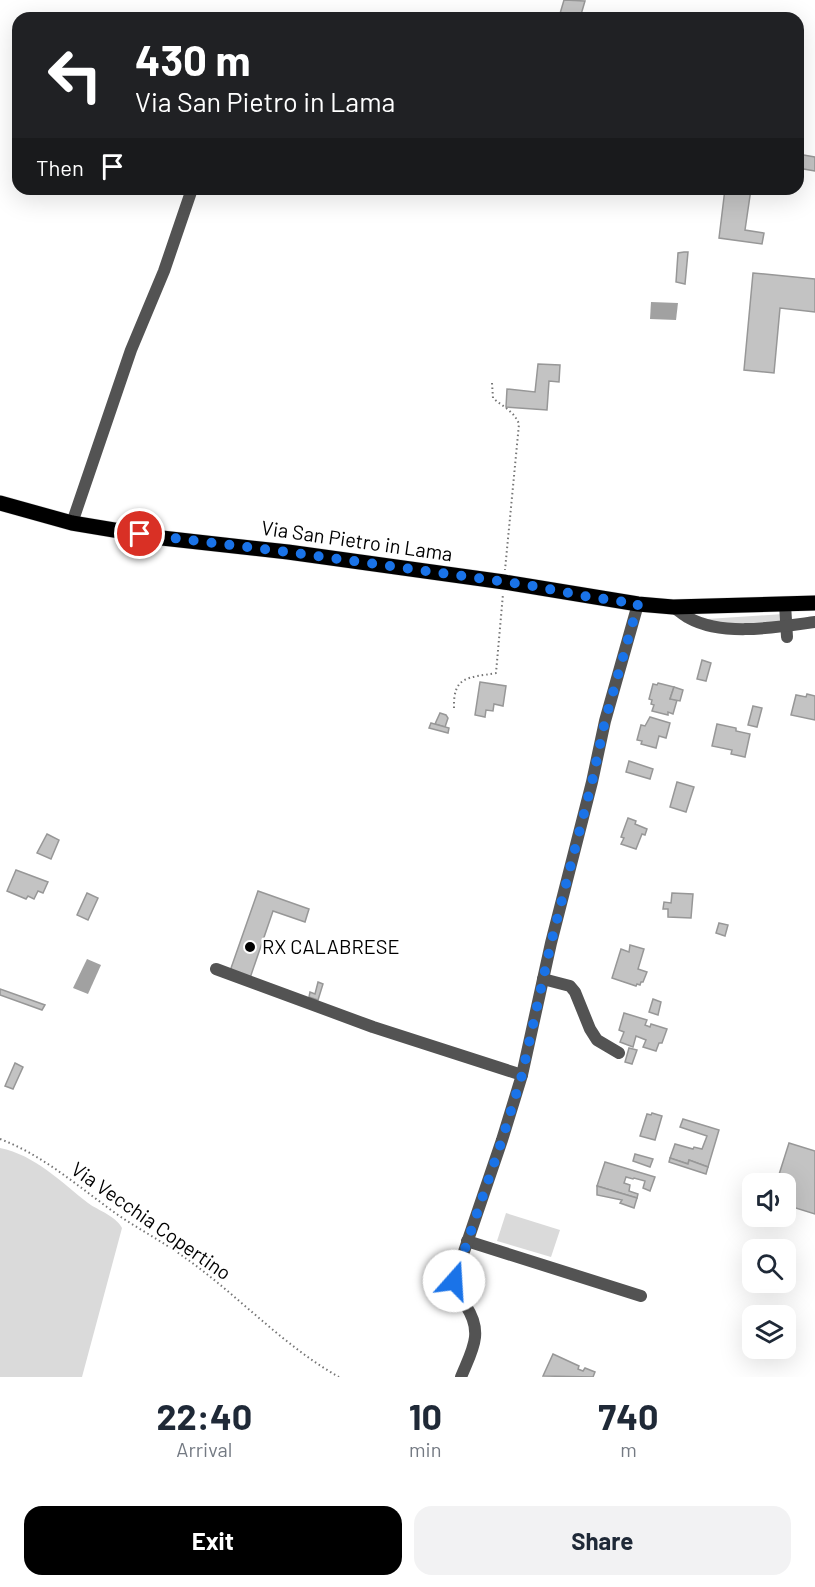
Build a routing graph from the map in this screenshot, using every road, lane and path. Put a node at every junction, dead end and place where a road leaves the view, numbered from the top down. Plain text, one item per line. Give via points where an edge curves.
1 (190, 195) edge
2 (492, 383) dead end
3 (0, 503) edge
4 (72, 523) junction
5 (504, 582) junction
6 (815, 603) edge
7 (638, 604) junction
8 (785, 604) junction
9 (674, 607) junction
10 (815, 622) edge
11 (786, 631) junction
12 (454, 708) dead end
13 (216, 969) dead end
14 (543, 979) junction
15 (619, 1053) dead end
16 (522, 1075) junction
17 (0, 1139) edge
18 (467, 1242) junction
19 (641, 1296) dead end
20 (339, 1377) edge
21 (461, 1377) edge

1 - 4 street via 131,350
2 - 5 path via 493,398 510,410 519,424
3 - 4 main road, Via San Pietro in Lama
4 - 5 main road, Via San Pietro in Lama
5 - 7 main road, Via San Pietro in Lama
5 - 12 path via 496,673 463,680 455,689
6 - 8 main road, Via San Pietro in Lama
7 - 9 main road, Via San Pietro in Lama
7 - 14 street via 605,721
8 - 9 main road, Via San Pietro in Lama
8 - 11 street
9 - 11 street via 688,618 720,628
10 - 11 street
13 - 16 street via 373,1027
14 - 15 street via 570,986 597,1040
14 - 16 street
16 - 18 street
17 - 20 path, Via Vecchia Copertino via 42,1159 129,1224 183,1256 308,1357
18 - 19 street
18 - 21 street via 454,1281 476,1330

